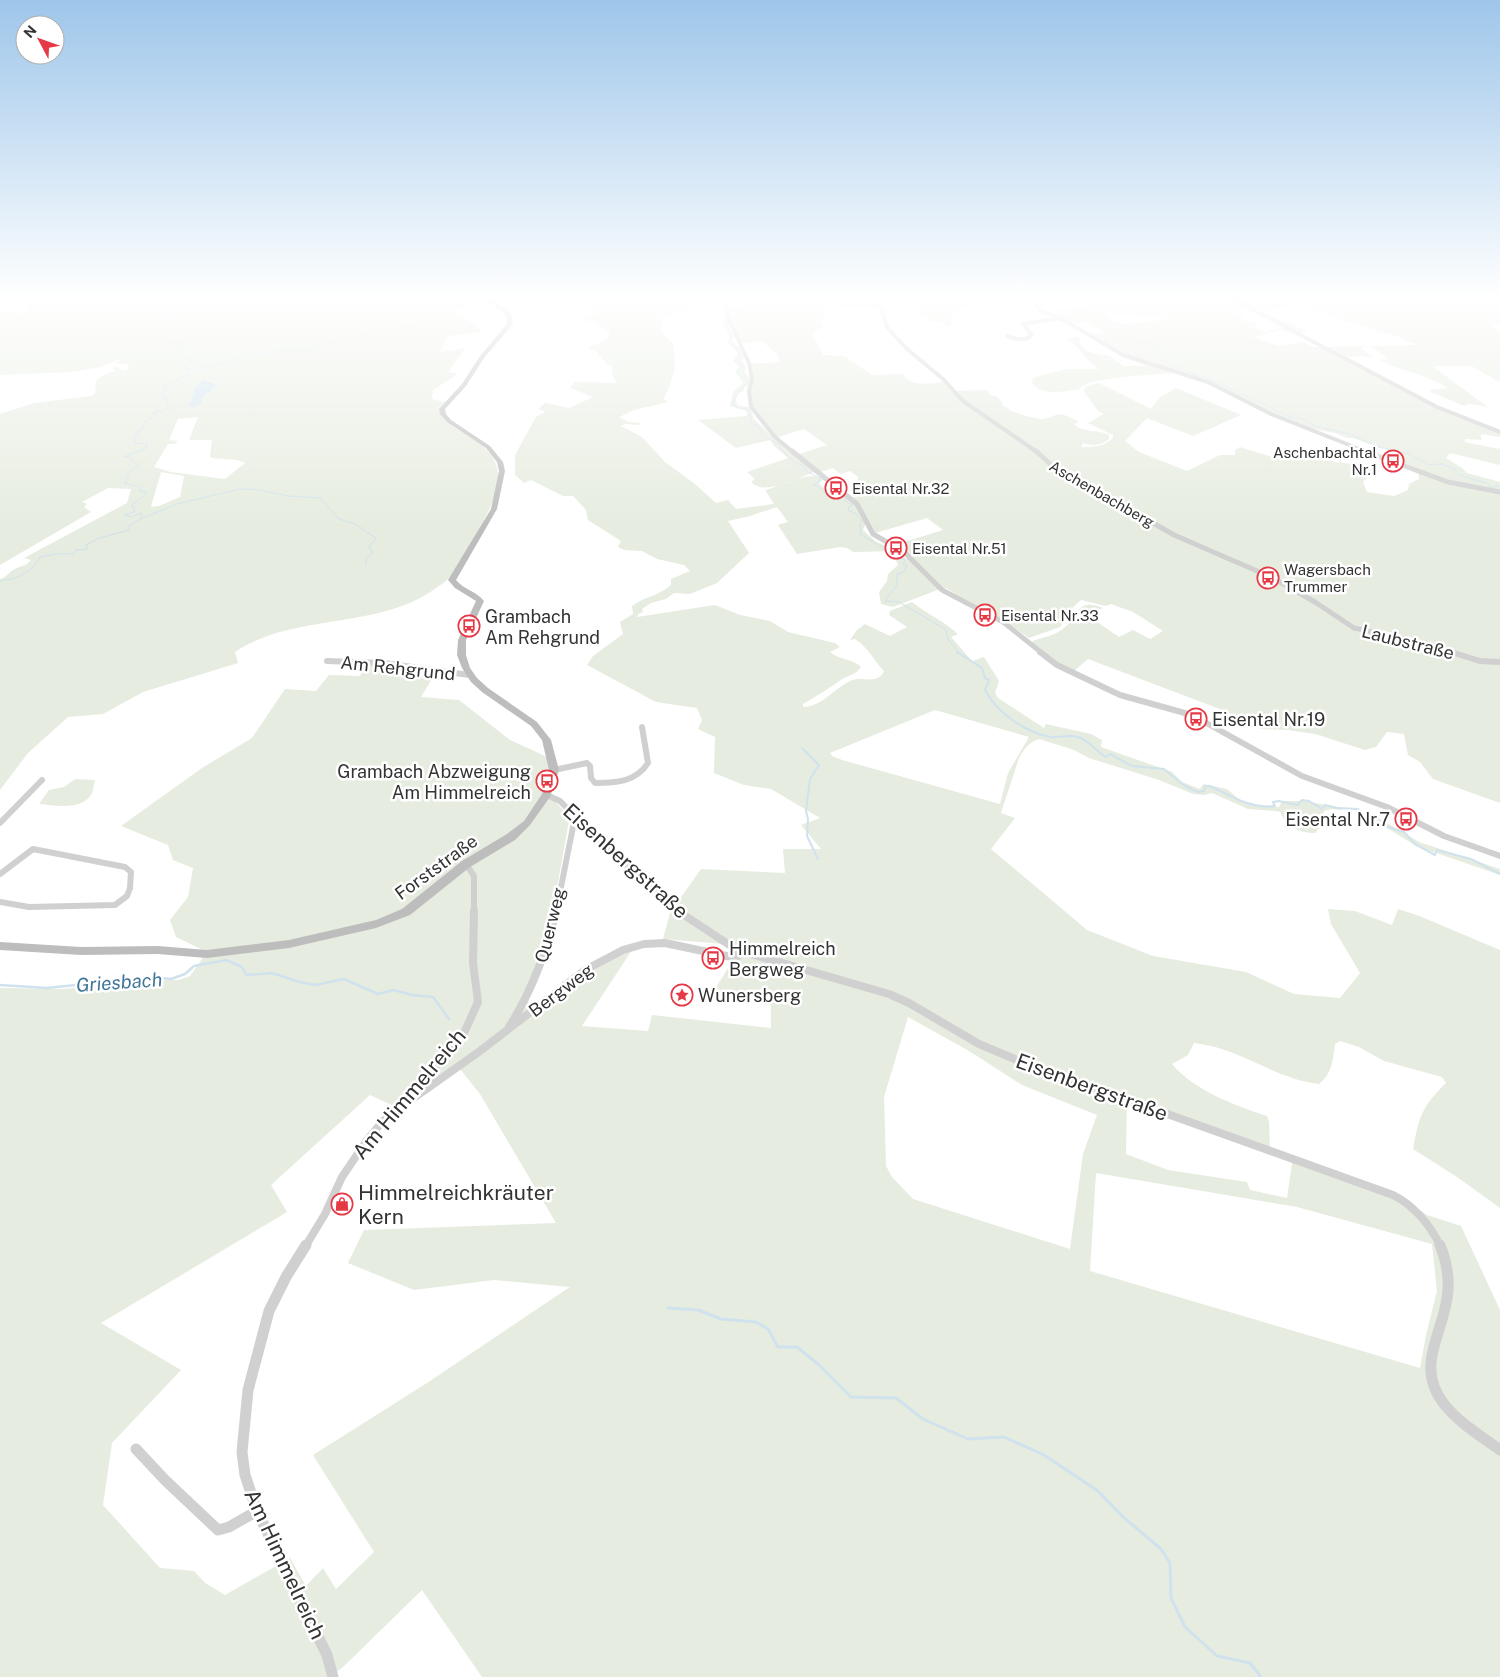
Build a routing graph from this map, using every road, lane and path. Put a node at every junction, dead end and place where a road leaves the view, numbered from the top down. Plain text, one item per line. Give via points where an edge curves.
1 (472, 373) edge
2 (751, 373) edge
3 (937, 373) edge
4 (1180, 373) edge
5 (1373, 373) edge
6 (1500, 432) edge
7 (1500, 492) edge
8 (1271, 577) joint
9 (327, 661) dead end
10 (1500, 662) edge
11 (469, 675) junction
12 (642, 727) dead end
13 (554, 770) junction
14 (42, 780) dead end
15 (547, 795) junction
16 (576, 817) junction
17 (0, 823) edge
18 (1500, 856) edge
19 (466, 864) junction
20 (0, 874) edge
21 (0, 902) edge
22 (0, 946) edge
23 (742, 952) junction
24 (509, 1027) junction
25 (401, 1106) junction
26 (136, 1449) dead end
27 (1500, 1450) edge
28 (257, 1511) junction
29 (333, 1677) edge

1 - 11 street via 442,411 452,423 483,442 500,462 502,471 494,509 452,580 480,601 462,646 463,661
2 - 18 street via 749,399 761,421 789,450 852,499 863,512 873,534 904,552 942,590 1002,622 1044,656 1120,695 1187,713 1302,776 1387,807 1444,836
3 - 8 street, Aschenbachberg via 963,401 1035,449 1051,468 1174,535
4 - 7 street via 1208,382 1270,414 1419,472 1448,482
5 - 6 street via 1437,407
8 - 10 street, Laubstraße via 1354,628 1420,642 1480,661
9 - 11 street, Am Rehgrund via 384,663
11 - 13 street, Forststraße via 538,728 548,746
12 - 13 street via 648,763 627,780 595,782 587,763
13 - 15 street, Forststraße
14 - 17 street
15 - 16 street, Eisenbergstraße via 560,801
15 - 19 street, Forststraße via 527,823 511,837
16 - 23 street, Eisenbergstraße via 657,894 693,922
16 - 24 street, Querweg via 537,977
19 - 22 street, Forststraße via 425,899 398,916 289,944 207,954
19 - 25 street, Am Himmelreich via 474,876 473,964 478,1002 464,1033
20 - 21 street via 33,848 125,867 132,872 128,895 122,903 115,905 29,907
23 - 24 street, Bergweg via 736,958 664,943 634,946 599,961
23 - 27 street, Eisenbergstraße via 889,994 979,1044 1012,1058 1363,1184 1402,1201 1432,1228 1446,1265 1446,1306 1430,1358 1434,1387 1449,1409
24 - 25 street, Bergweg
25 - 28 street, Am Himmelreich via 354,1156 269,1311 248,1390 242,1452 245,1475
26 - 28 street via 218,1530
28 - 29 street, Am Himmelreich via 327,1654

